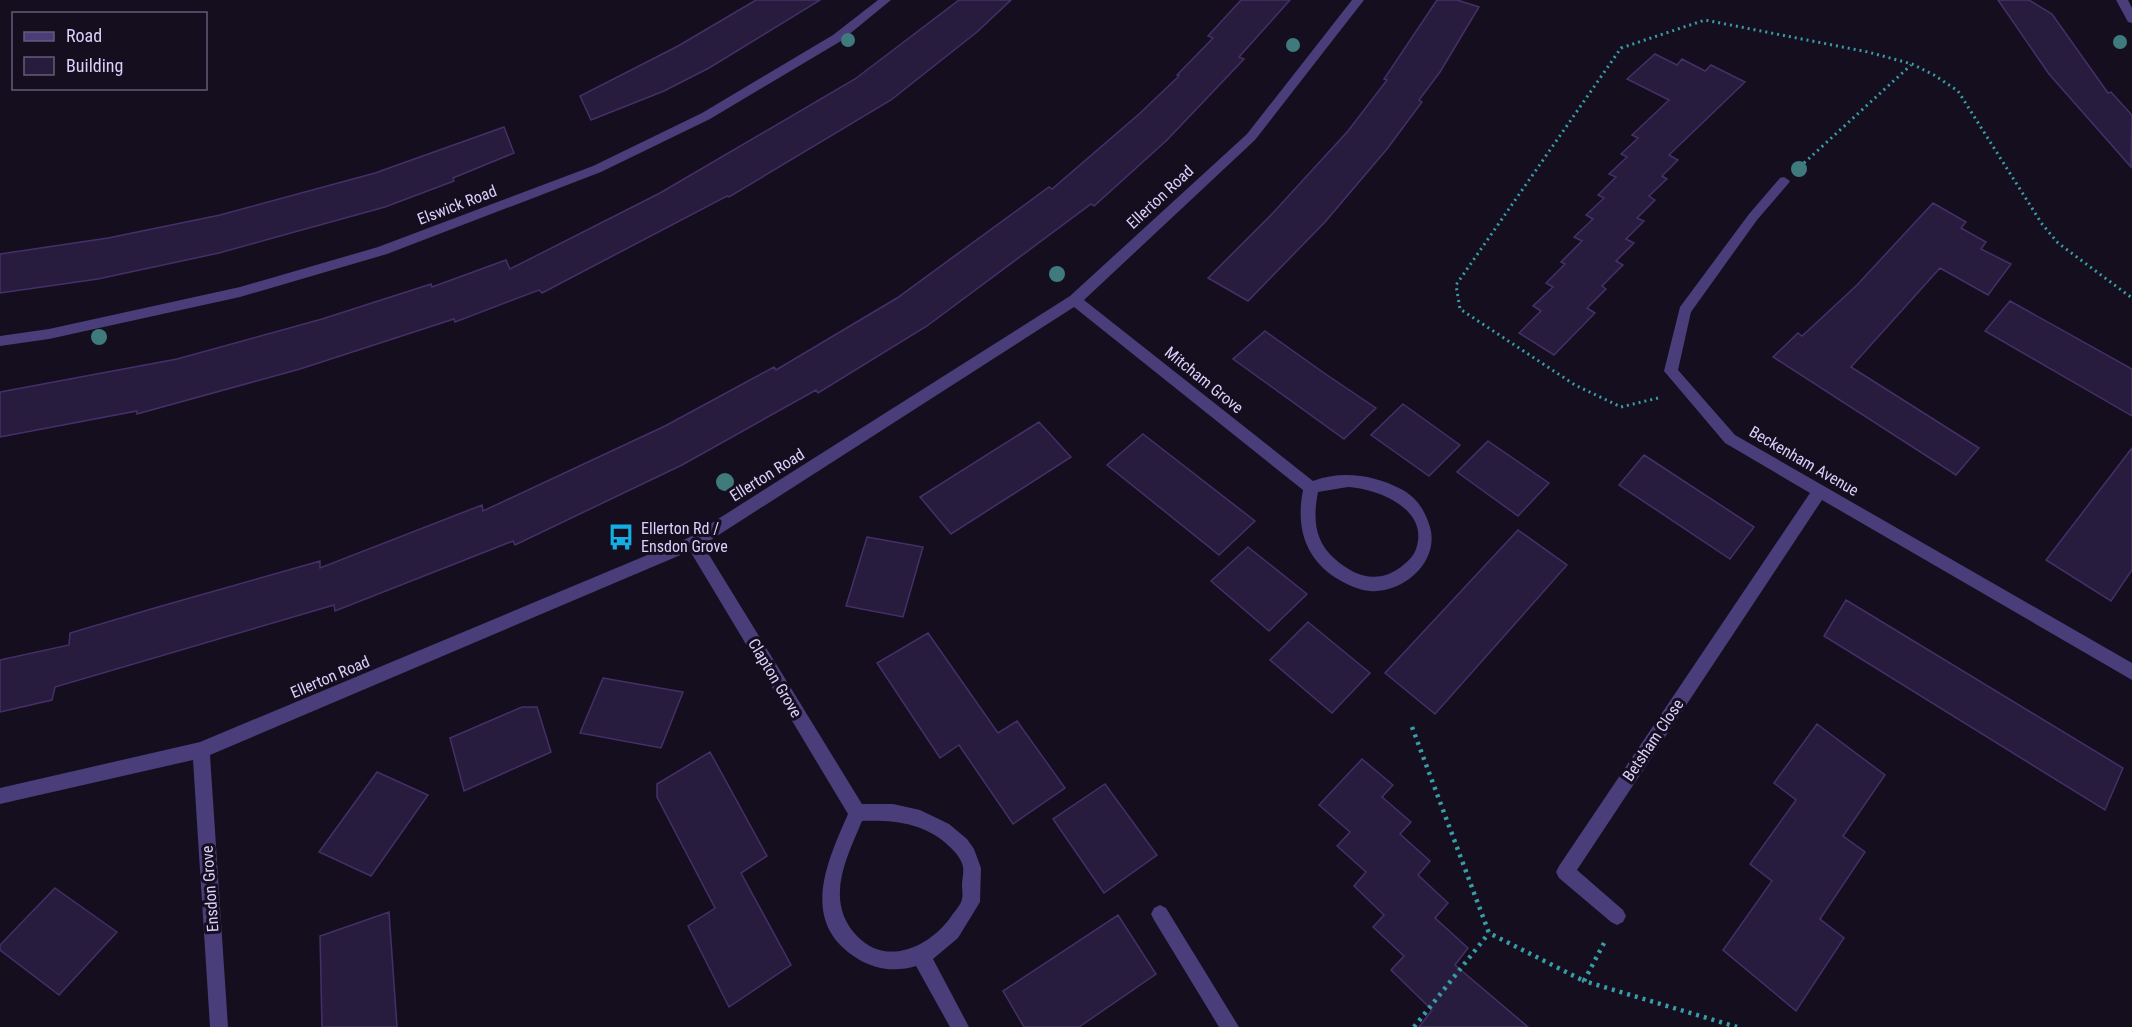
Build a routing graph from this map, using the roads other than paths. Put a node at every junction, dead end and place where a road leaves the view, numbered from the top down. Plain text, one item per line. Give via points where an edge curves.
1 (885, 0) edge
2 (1358, 0) edge
3 (2122, 0) edge
4 (2132, 20) edge
5 (1784, 181) road end
6 (1075, 300) junction
7 (0, 341) edge
8 (1311, 489) junction
9 (1819, 491) junction
10 (693, 543) junction
11 (2132, 672) edge
12 (201, 750) junction
13 (0, 796) edge
14 (857, 813) junction
15 (1160, 914) dead end
16 (1617, 916) road end
17 (921, 956) junction
18 (219, 1027) edge
19 (960, 1027) edge
20 (1230, 1027) edge

1 - 7 street, Elswick Road via 837,38 706,116 597,169 360,258 240,292
2 - 6 street, Ellerton Road via 1251,137
3 - 4 street
5 - 9 street, Beckenham Avenue via 1685,311 1671,371 1730,439
6 - 8 street, Mitcham Grove
6 - 10 street, Ellerton Road
8 - 8 street via 1323,482 1344,480 1375,484 1406,498 1420,515 1427,539 1421,559 1399,576 1375,585 1352,579 1328,566 1311,544 1306,508
9 - 11 street, Beckenham Avenue
9 - 16 street, Betsham Close via 1565,872
10 - 12 street, Ellerton Road
10 - 14 street, Clapton Grove
12 - 13 street, Ellerton Road
12 - 18 street, Ensdon Grove
14 - 17 street via 837,855 829,891 832,913 845,939 864,954 898,962
14 - 17 street via 897,813 935,826 960,842 972,866 971,902 944,941
15 - 20 street
17 - 19 street

